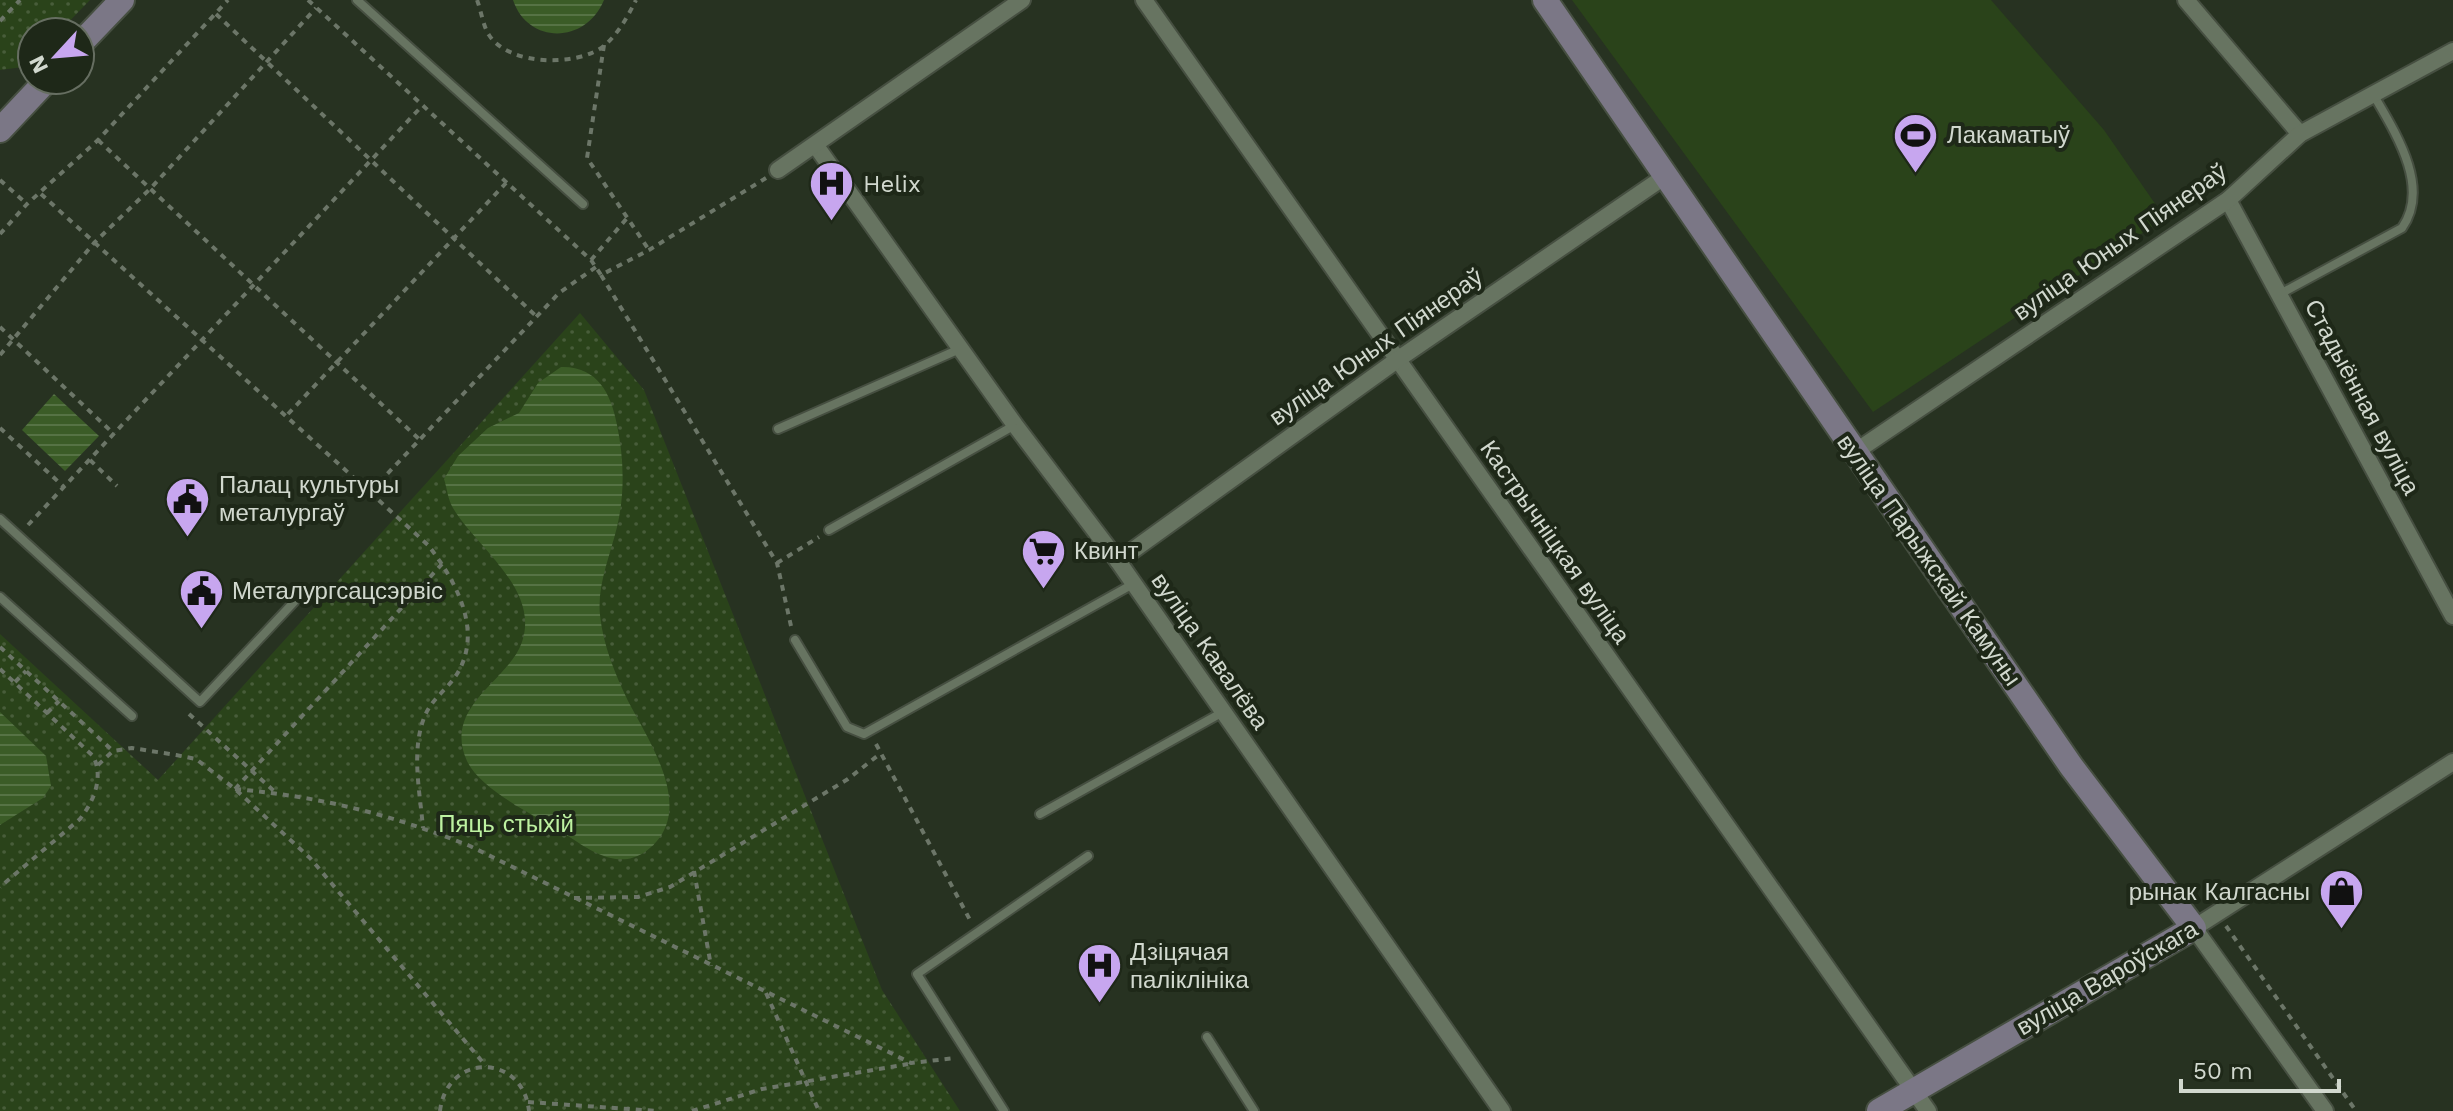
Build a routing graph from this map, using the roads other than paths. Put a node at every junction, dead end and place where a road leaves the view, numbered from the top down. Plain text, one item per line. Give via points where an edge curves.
1 (122, 0) edge
2 (357, 0) edge
3 (1022, 0) edge
4 (1144, 0) edge
5 (1545, 0) edge
6 (2186, 0) edge
7 (96, 27) edge
8 (2453, 51) edge
9 (2373, 94) junction
10 (9, 103) edge
11 (0, 130) edge
12 (2300, 134) junction
13 (816, 146) junction
14 (778, 170) road end
15 (1664, 177) junction
16 (2228, 200) junction
17 (583, 204) dead end
18 (2279, 295) junction
19 (963, 347) junction
20 (1397, 360) junction
21 (1015, 425) junction
22 (778, 429) dead end
23 (1855, 452) junction
24 (0, 519) edge
25 (829, 530) road end
26 (1118, 561) junction
27 (1134, 583) junction
28 (0, 597) edge
29 (294, 602) dead end
30 (2453, 616) edge
31 (795, 640) road end
32 (1224, 712) junction
33 (132, 716) dead end
34 (2453, 762) edge
35 (1040, 814) dead end
36 (1088, 856) dead end
37 (2194, 928) junction
38 (1207, 1037) dead end
39 (1921, 1101) edge
40 (1004, 1111) edge
41 (1254, 1111) edge
42 (1502, 1111) edge
43 (1879, 1111) edge
44 (2325, 1111) edge

1 - 7 street
2 - 17 lane
3 - 13 street
4 - 20 street, Кастрычніцкая вуліца
5 - 15 street, вуліца Парыжскай Камуны
6 - 12 street
8 - 9 street, вуліца Юных Піянераў
9 - 12 street, вуліца Юных Піянераў
9 - 18 lane via 2397,134 2415,193 2412,214 2402,228
10 - 11 street
12 - 16 street, вуліца Юных Піянераў
13 - 14 street
13 - 19 street, вуліца Кавалёва
15 - 20 street, вуліца Юных Піянераў
15 - 23 street, вуліца Парыжскай Камуны
16 - 18 street, Стадыённая вуліца
16 - 23 street, вуліца Юных Піянераў
18 - 30 street, Стадыённая вуліца
19 - 21 street, вуліца Кавалёва
19 - 22 lane
20 - 26 street, вуліца Юных Піянераў
20 - 39 street, Кастрычніцкая вуліца
21 - 25 lane
21 - 26 street, вуліца Кавалёва
23 - 37 street, вуліца Парыжскай Камуны via 2071,766
24 - 29 lane via 200,702
26 - 27 street, вуліца Кавалёва
27 - 31 lane via 864,734 847,727
27 - 32 street, вуліца Кавалёва
28 - 33 lane
32 - 35 lane
32 - 42 street, вуліца Кавалёва
34 - 37 street, вуліца Вароўскага
36 - 40 lane via 917,974
37 - 39 street, вуліца Вароўскага
37 - 44 street, вуліца Парыжскай Камуны
38 - 41 lane
39 - 43 street, вуліца Вароўскага

